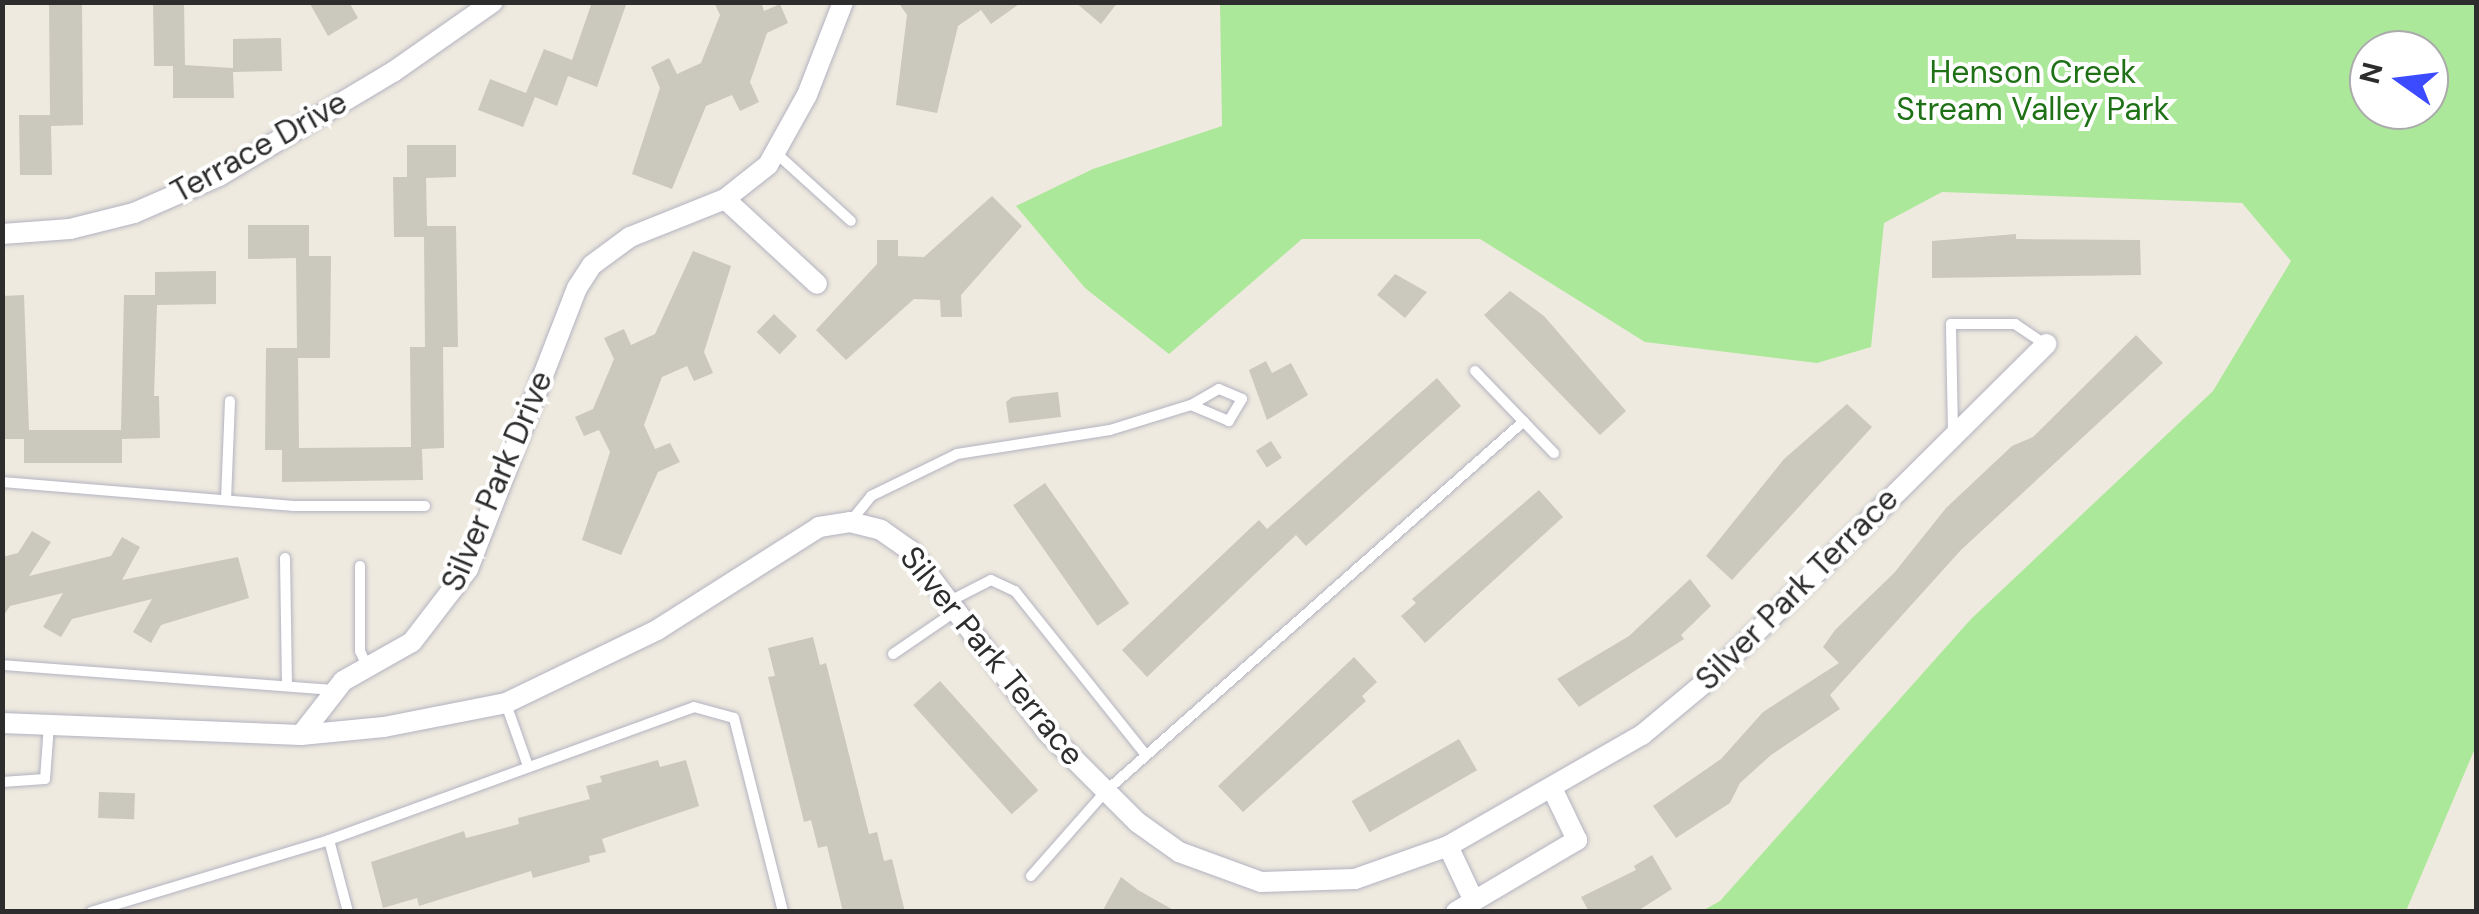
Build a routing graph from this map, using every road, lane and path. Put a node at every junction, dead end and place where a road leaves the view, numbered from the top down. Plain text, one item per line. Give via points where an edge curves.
1 (493, 2) edge
2 (843, 2) edge
3 (776, 152) junction
4 (725, 199) junction
5 (850, 221) dead end
6 (2, 234) edge
7 (817, 284) dead end
8 (2046, 344) joint
9 (1476, 371) dead end
10 (230, 401) dead end
11 (1191, 405) junction
12 (1524, 422) junction
13 (1953, 433) junction
14 (1554, 453) dead end
15 (2, 482) edge
16 (226, 500) junction
17 (425, 506) dead end
18 (850, 522) junction
19 (285, 558) dead end
20 (360, 566) dead end
21 (954, 606) junction
22 (893, 654) dead end
23 (2, 664) edge
24 (367, 666) junction
25 (287, 684) junction
26 (336, 690) junction
27 (506, 702) junction
28 (2, 722) edge
29 (50, 725) junction
30 (302, 734) junction
31 (1146, 755) junction
32 (528, 766) junction
33 (2, 782) edge
34 (1552, 788) junction
35 (1106, 791) junction
36 (329, 840) junction
37 (1448, 846) junction
38 (1030, 876) dead end
39 (1465, 906) edge
40 (91, 912) edge
41 (348, 912) edge
42 (783, 912) edge

1 - 6 street, Terrace Drive via 409,62 220,176 134,212 70,229
2 - 3 street
3 - 4 street
3 - 5 lane
4 - 7 street
4 - 24 street, Silver Park Drive via 648,228 592,266 576,288 468,569 412,642
8 - 13 street, Silver Park Terrace
8 - 13 lane via 2016,324 1952,324
9 - 12 lane
10 - 16 lane
11 - 11 lane via 1219,388 1242,400 1229,421
11 - 18 lane via 1110,430 957,454 871,496
12 - 14 lane
12 - 31 lane
13 - 34 street, Silver Park Terrace via 1708,680 1642,736
15 - 16 lane
16 - 17 lane
18 - 21 street, Silver Park Terrace via 881,530 910,550
18 - 27 street via 820,527 657,630
19 - 25 lane
20 - 24 lane via 360,651
21 - 22 lane
21 - 31 lane via 991,580 1016,590
21 - 35 street, Silver Park Terrace via 1048,732
23 - 25 lane
24 - 26 street, Silver Park Drive
25 - 26 lane
26 - 30 street, Silver Park Drive
27 - 30 street via 384,727
27 - 32 lane
28 - 29 street
29 - 30 street
29 - 33 lane via 45,779
31 - 35 lane
32 - 36 lane
32 - 42 lane via 694,707 726,712 744,741
34 - 37 street, Silver Park Terrace
34 - 39 street via 1577,840
35 - 37 street, Silver Park Terrace via 1179,852 1261,882 1355,879
35 - 38 lane
36 - 40 lane
36 - 41 lane
37 - 39 street

